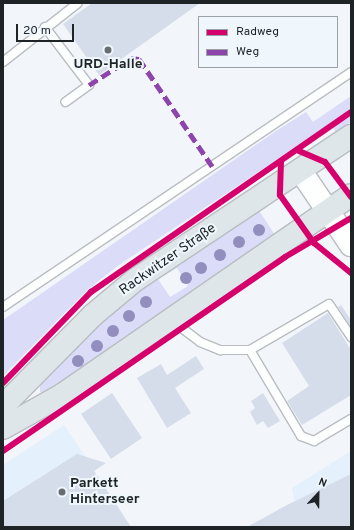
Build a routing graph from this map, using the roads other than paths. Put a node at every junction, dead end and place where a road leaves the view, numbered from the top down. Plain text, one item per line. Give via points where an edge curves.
1 (78, 3) edge
2 (45, 27) junction
3 (3, 62) edge
4 (351, 72) edge
5 (66, 102) dead end
6 (351, 136) edge
7 (300, 170) junction
8 (351, 195) edge
9 (328, 211) junction
10 (351, 245) edge
11 (3, 307) edge
12 (174, 316) junction
13 (351, 338) edge
14 (250, 350) junction
15 (3, 406) edge
16 (351, 419) edge
17 (3, 428) edge

1 - 2 lane
2 - 3 lane
2 - 5 lane via 89,85
4 - 11 lane
6 - 7 main road, Rackwitzer Straße
7 - 9 main road
7 - 15 main road, Rackwitzer Straße via 135,280 93,315
8 - 9 main road
9 - 10 main road
9 - 12 main road
12 - 14 lane via 183,329 200,342 220,350
12 - 17 main road via 62,395
13 - 14 lane via 329,304
14 - 16 lane via 301,436 314,441

